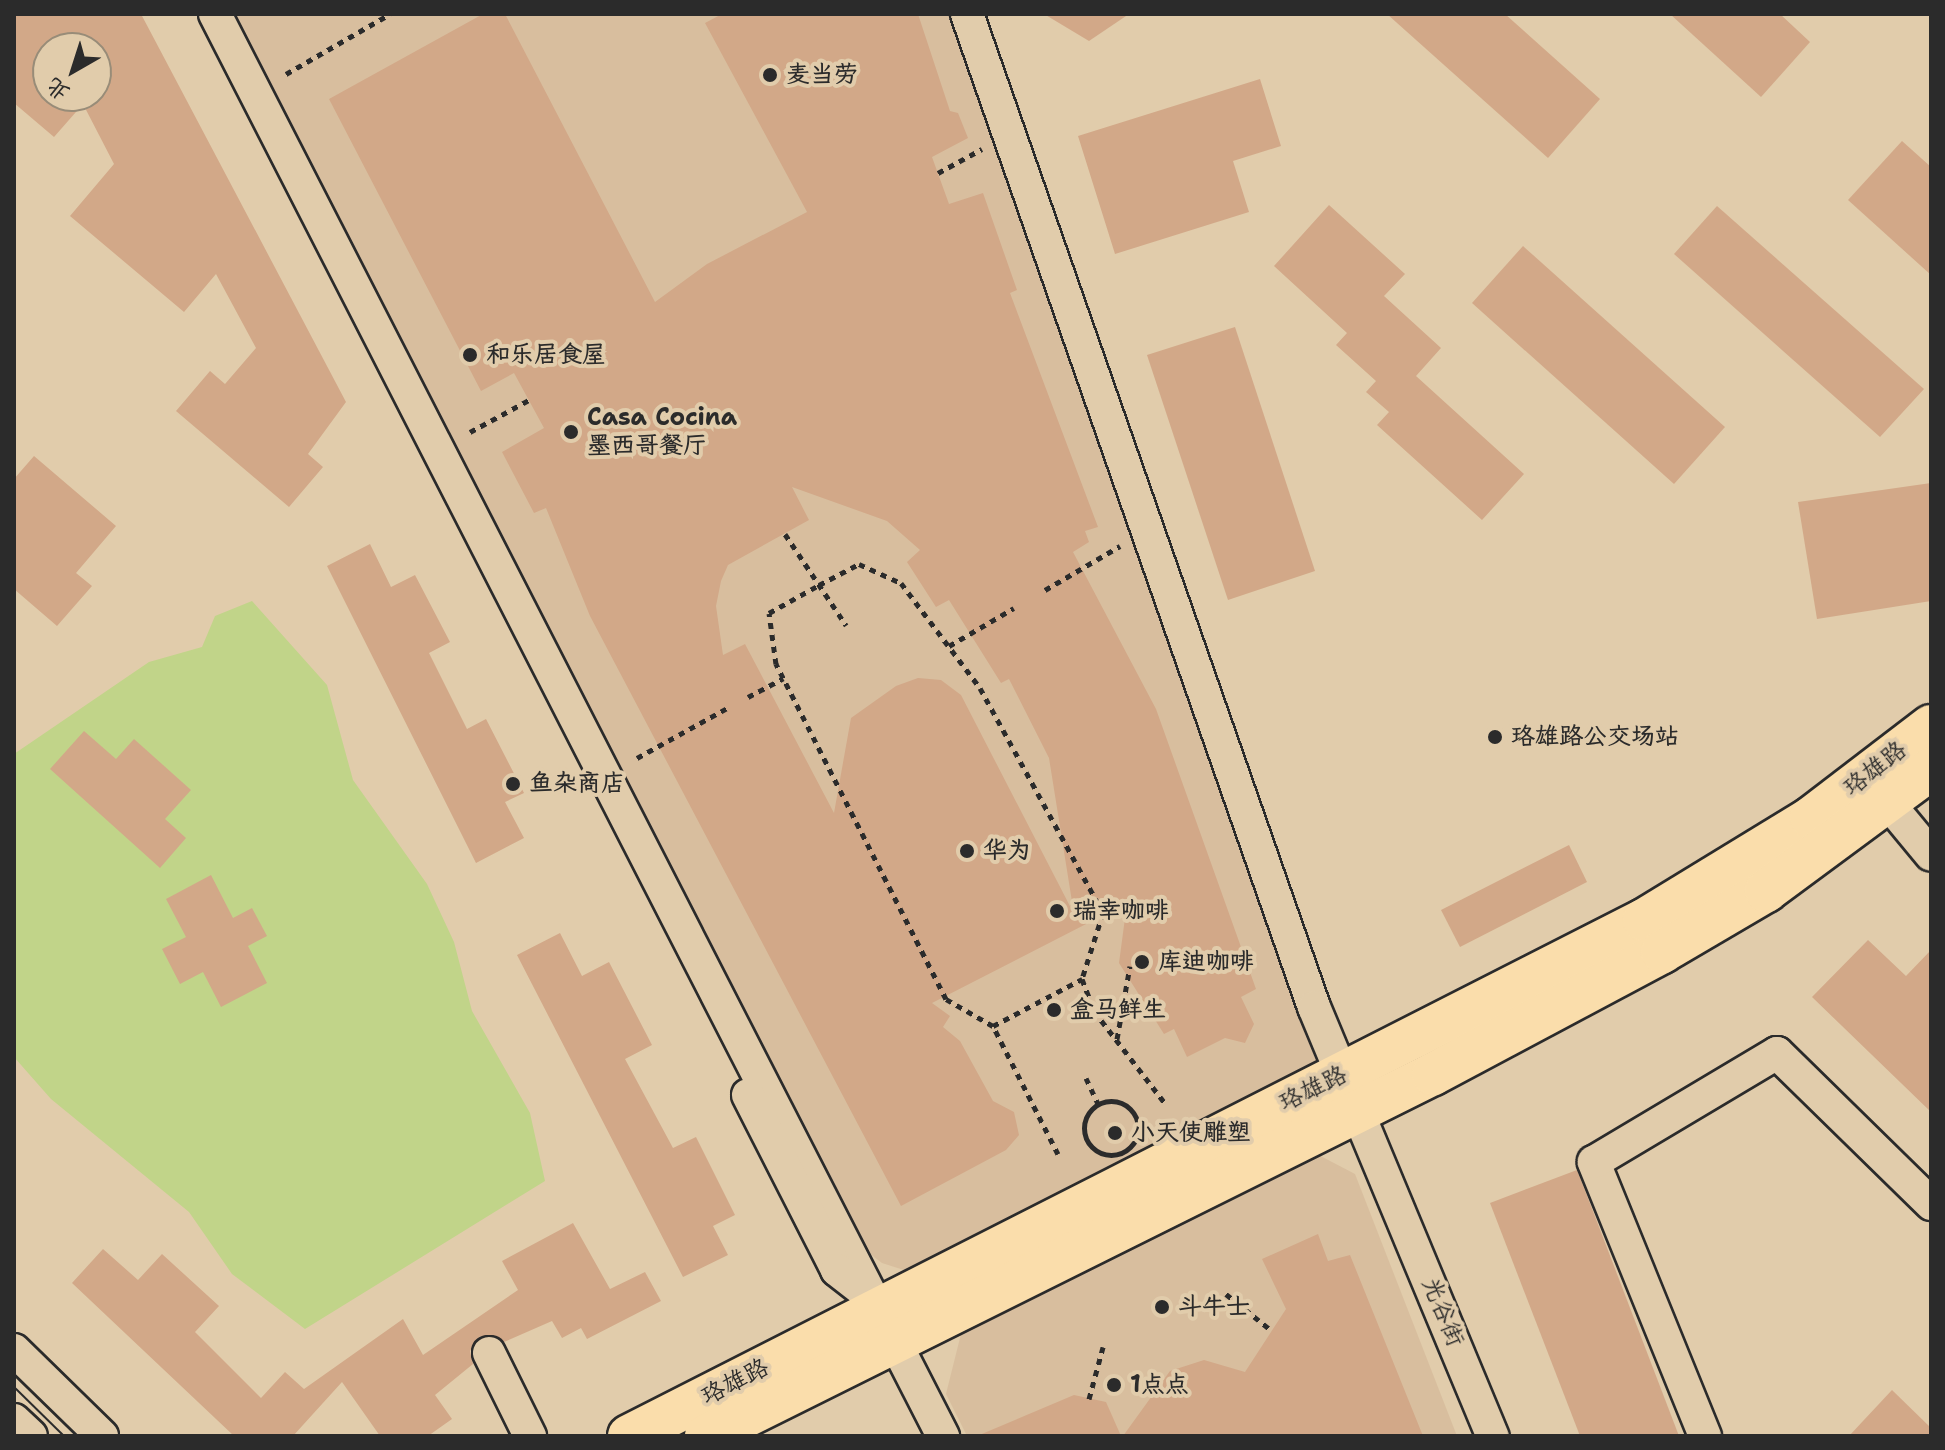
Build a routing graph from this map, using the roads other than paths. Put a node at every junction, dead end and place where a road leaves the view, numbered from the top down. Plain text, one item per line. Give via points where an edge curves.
1 (193, 14) edge
2 (215, 14) edge
3 (967, 14) edge
4 (988, 14) edge
5 (1931, 726) edge
6 (1931, 769) edge
7 (1877, 789) junction
8 (1931, 855) edge
9 (1356, 1089) junction
10 (1931, 1204) edge
11 (890, 1323) junction
12 (14, 1350) edge
13 (489, 1353) dead end
14 (14, 1420) edge
15 (31, 1436) edge
16 (102, 1436) edge
17 (530, 1436) edge
18 (629, 1436) edge
19 (706, 1436) edge
20 (943, 1436) edge
21 (1493, 1436) edge
22 (1705, 1436) edge

1 - 11 street via 837,1270
2 - 11 street
3 - 9 street via 1314,1007
4 - 9 street
5 - 7 main road, 珞雄路
6 - 7 main road, 珞雄路
7 - 8 street
7 - 9 main road, 珞雄路
9 - 11 main road, 珞雄路
9 - 21 street, 光谷街
10 - 22 street via 1777,1053 1594,1162
11 - 18 main road, 珞雄路
11 - 19 main road, 珞雄路
11 - 20 street
12 - 16 street
13 - 17 street
14 - 15 street

